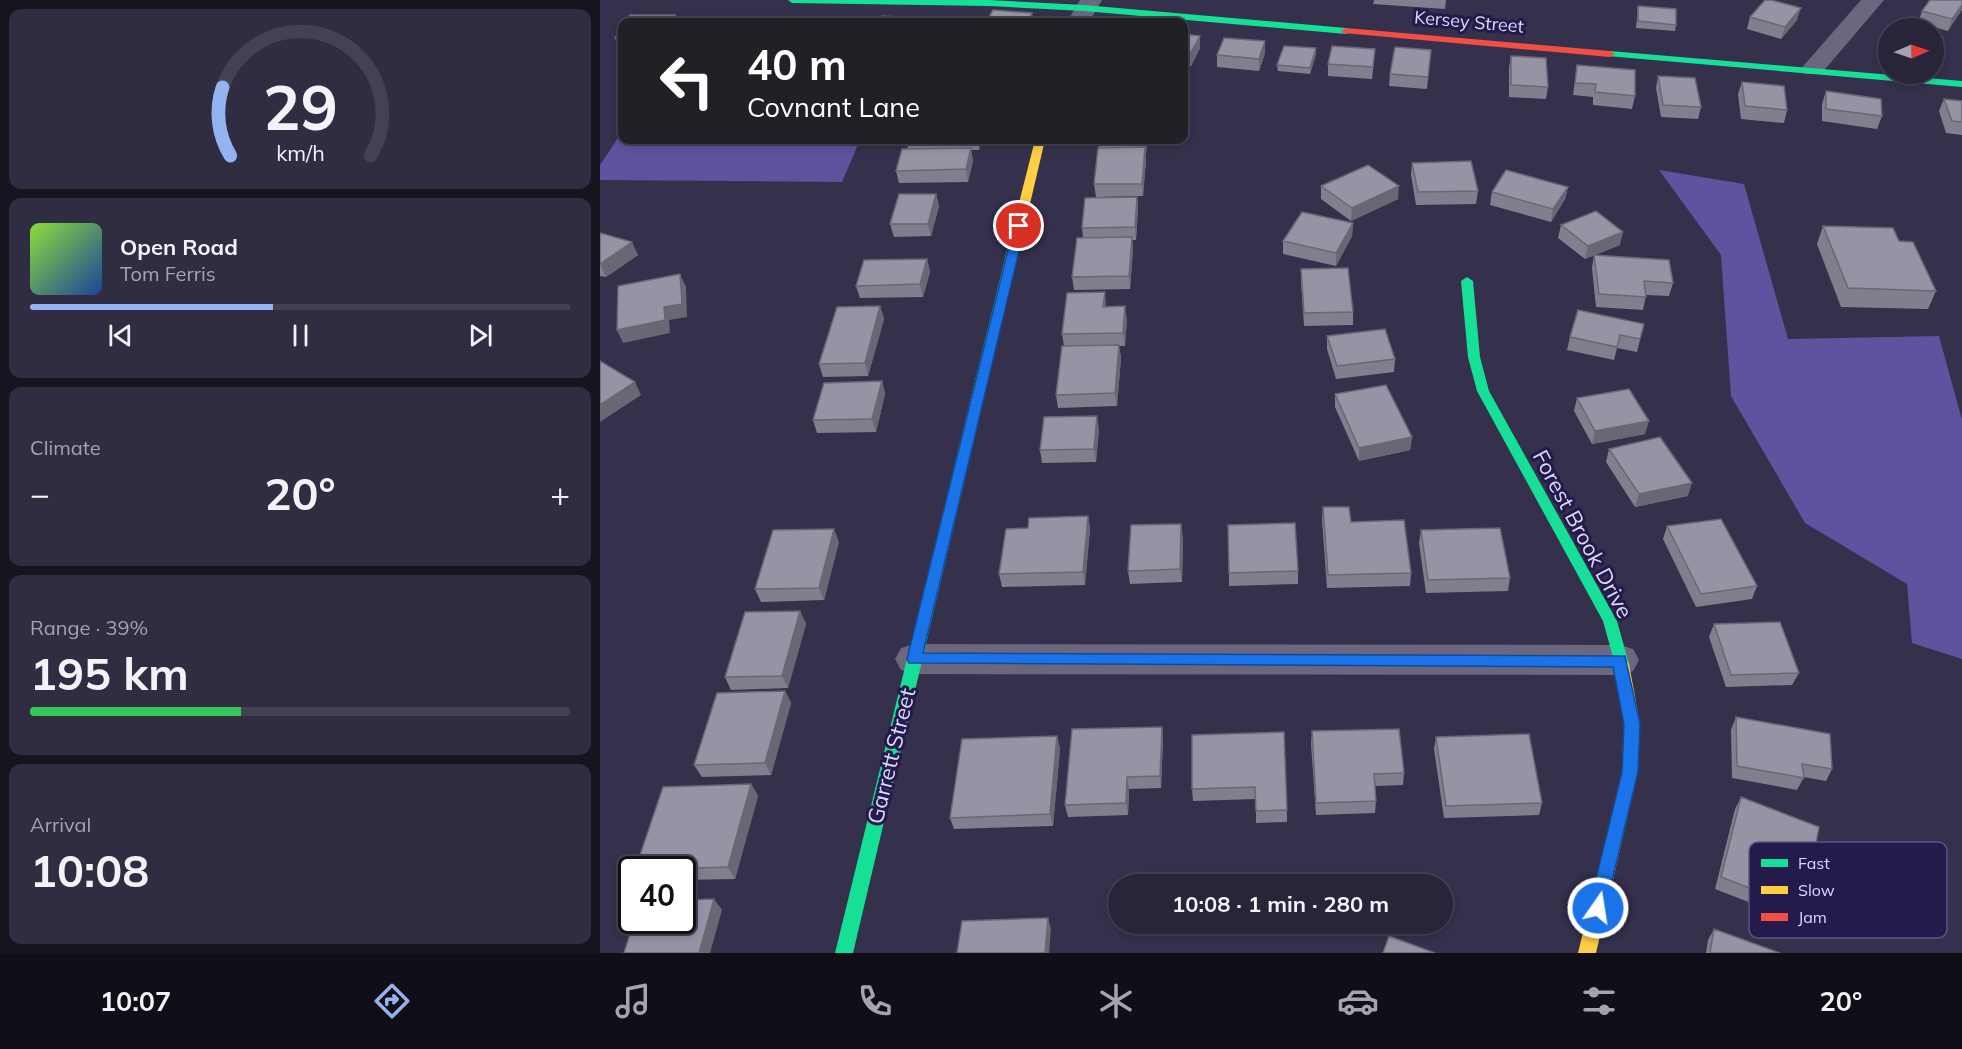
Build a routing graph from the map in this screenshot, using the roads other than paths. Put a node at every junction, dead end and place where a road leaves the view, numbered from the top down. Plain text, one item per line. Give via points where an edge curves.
1 (792, 0) edge
2 (1873, 0) edge
3 (1084, 10) edge
4 (1183, 18) edge
5 (1188, 18) edge
6 (1814, 69) junction
7 (1962, 84) edge
8 (1039, 144) edge
9 (1467, 281) dead end
10 (914, 659) junction
11 (1620, 660) junction
12 (844, 953) edge
13 (1587, 953) edge

1 - 3 street, Kersey Street via 989,3
2 - 6 street
3 - 4 street, Kersey Street
5 - 6 street, Kersey Street
6 - 7 street, Kersey Street
8 - 10 street, Garrett Street
9 - 11 street, Forest Brook Drive via 1474,357 1483,391 1610,621
10 - 11 street
10 - 12 street, Garrett Street
11 - 13 street, Forest Brook Drive via 1632,724 1630,772

